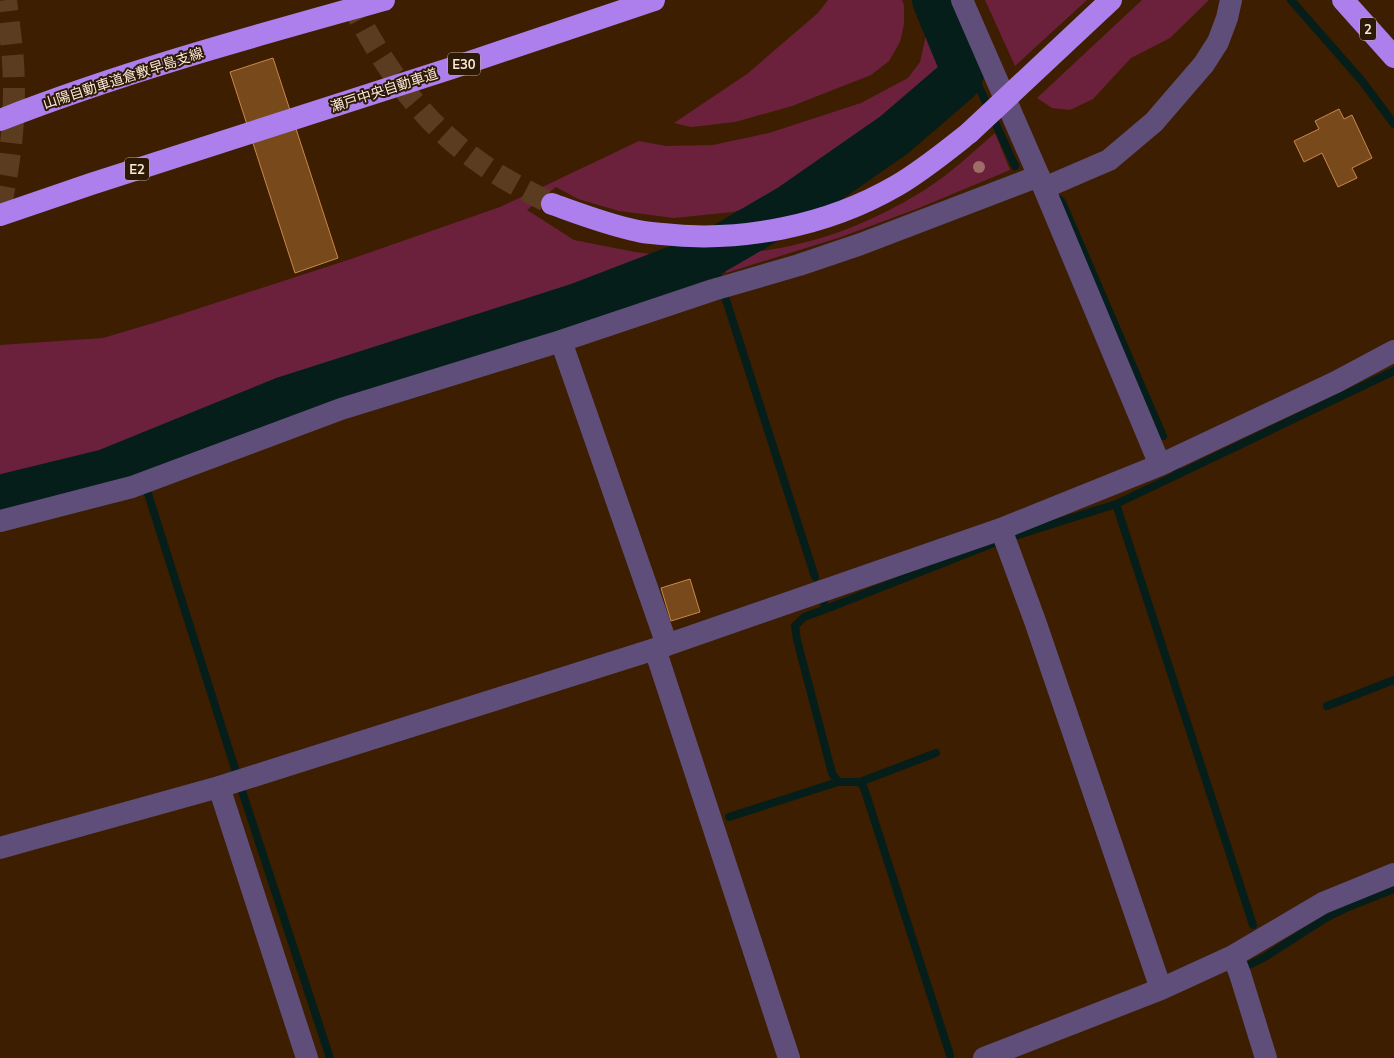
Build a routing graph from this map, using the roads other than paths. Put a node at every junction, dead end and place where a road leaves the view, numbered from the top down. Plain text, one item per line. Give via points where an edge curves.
1 (384, 0) edge
2 (654, 0) edge
3 (962, 0) edge
4 (1112, 0) edge
5 (1231, 0) edge
6 (1343, 0) edge
7 (1394, 57) edge
8 (0, 120) edge
9 (274, 125) joint
10 (1041, 182) junction
11 (552, 204) tunnel mouth
12 (0, 215) edge
13 (561, 341) junction
14 (1394, 351) edge
15 (1160, 465) junction
16 (0, 521) edge
17 (1003, 536) junction
18 (661, 647) junction
19 (224, 785) junction
20 (0, 848) edge
21 (1394, 874) edge
22 (1236, 966) junction
23 (1161, 989) junction
24 (306, 1058) edge
25 (789, 1058) edge
26 (984, 1058) edge
27 (1266, 1058) edge

1 - 8 highway, 山陽自動車道倉敷早島支線 via 140,71
2 - 9 highway, 瀬戸中央自動車道 / E30
3 - 10 street
4 - 11 highway, bridge via 969,133 926,167 894,187 833,215 759,232 685,236 639,231
5 - 10 street via 1218,42 1204,64 1154,122 1109,160
6 - 7 highway, 2
9 - 12 highway, E2
10 - 13 street via 798,265 722,287
10 - 15 street
13 - 16 street via 341,409 132,487
13 - 18 street
14 - 15 street via 1336,382
15 - 17 street
17 - 18 street
17 - 23 street via 1035,621
18 - 19 street
18 - 25 street
19 - 20 street
19 - 24 street
21 - 22 street via 1323,903
22 - 23 street
22 - 27 street
23 - 26 street

